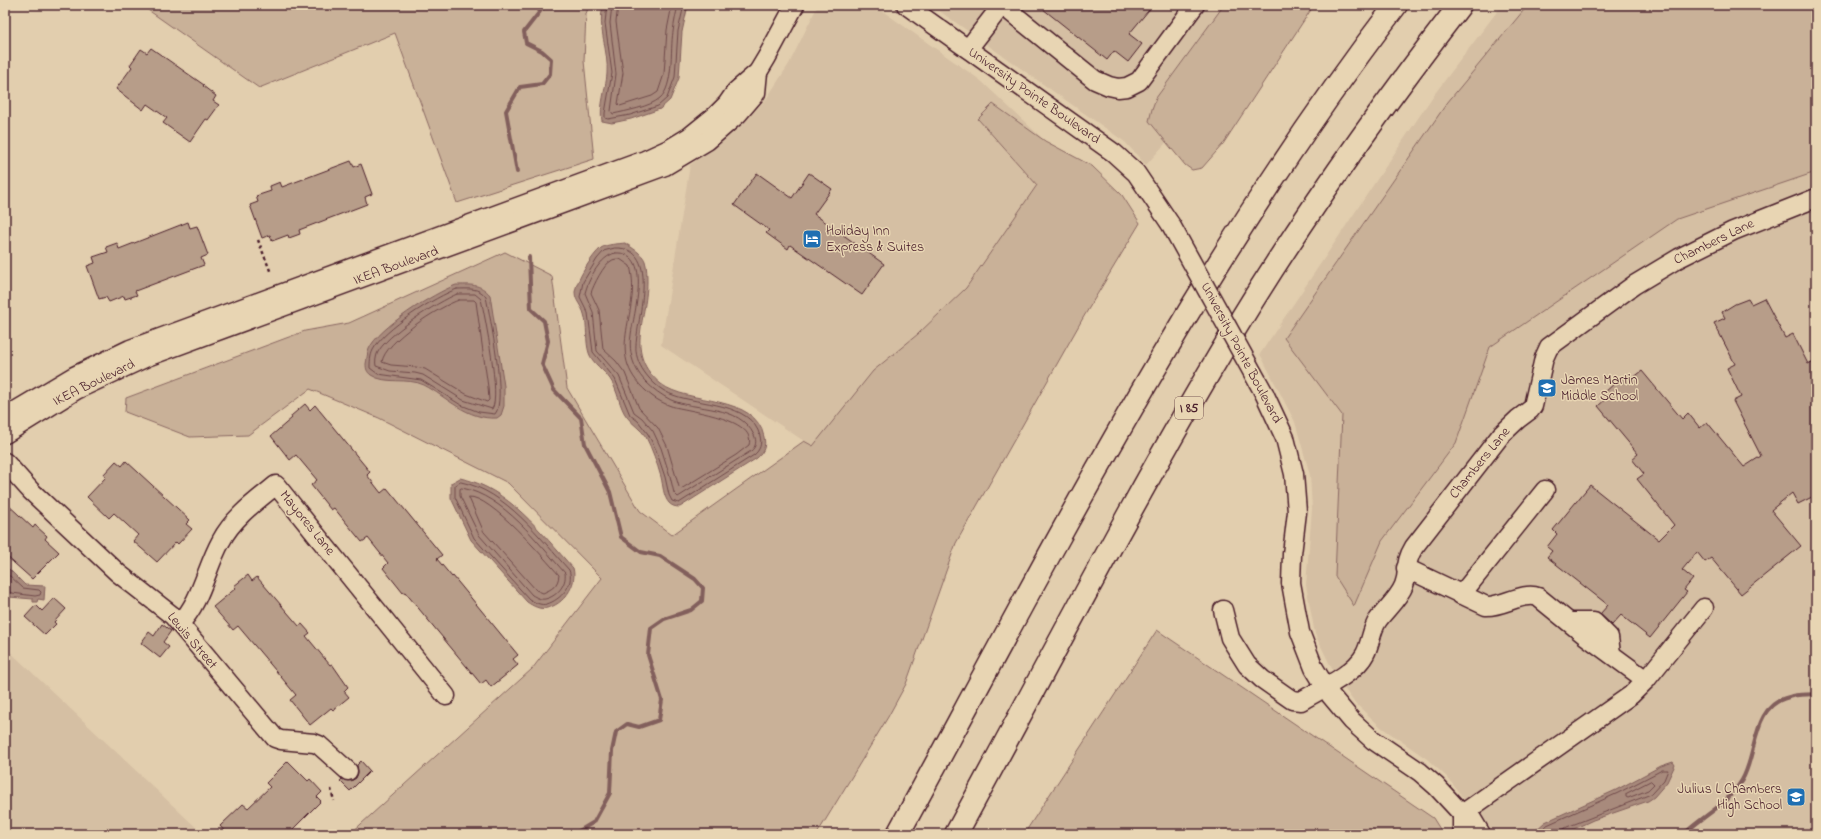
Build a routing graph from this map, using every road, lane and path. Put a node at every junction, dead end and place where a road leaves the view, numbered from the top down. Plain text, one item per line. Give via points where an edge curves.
1 (795, 5) edge
2 (906, 5) edge
3 (1196, 5) edge
4 (1396, 5) edge
5 (1460, 5) edge
6 (968, 49) junction
7 (1816, 198) edge
8 (258, 240) dead end
9 (368, 269) junction
10 (271, 273) dead end
11 (5, 417) edge
12 (5, 434) edge
13 (5, 462) edge
14 (1545, 490) dead end
15 (1406, 568) junction
16 (1461, 595) junction
17 (1704, 608) dead end
18 (1223, 610) dead end
19 (180, 623) junction
20 (1646, 680) junction
21 (1325, 686) junction
22 (446, 696) dead end
23 (348, 771) dead end
24 (331, 789) dead end
25 (334, 802) dead end
26 (1462, 814) junction
27 (898, 834) edge
28 (956, 834) edge
29 (1465, 834) edge
30 (1481, 834) edge

1 - 9 street, IKEA Boulevard via 758,72 736,91 715,116 689,137 659,154
2 - 6 street, University Pointe Boulevard
3 - 6 street via 1139,81 1127,87 1109,86 1086,74 1002,5
4 - 27 highway via 1307,126 1172,337 1123,421
5 - 28 highway, I 85 via 1356,146 1233,333 1138,500
6 - 21 street, University Pointe Boulevard, bridge via 1118,157 1136,173 1171,225 1264,393 1285,438 1294,474 1297,512 1291,575 1296,615 1307,651
7 - 15 street, Chambers Lane via 1733,231 1679,258 1641,281 1552,344 1546,351 1530,410 1501,435 1414,547
8 - 10 path
9 - 11 street, IKEA Boulevard via 130,349 74,376
9 - 12 street, IKEA Boulevard via 121,368 58,400
13 - 19 street, Lewis Street via 30,491 118,573
14 - 16 street
15 - 16 street
15 - 21 street, Chambers Lane via 1404,585 1377,621 1365,655 1354,667
16 - 20 street via 1478,604 1493,606 1534,595
17 - 20 street
18 - 21 street, Chambers Lane via 1230,638 1237,652 1262,679 1297,701
19 - 22 street, Mayores Lane via 191,611 213,556 226,533 242,513 276,485
19 - 23 street, Lewis Street via 274,738 319,745
20 - 26 street via 1631,695
21 - 26 street, University Pointe Boulevard via 1358,727 1420,772
24 - 25 path
26 - 29 street
26 - 30 street, University Pointe Boulevard via 1472,819

